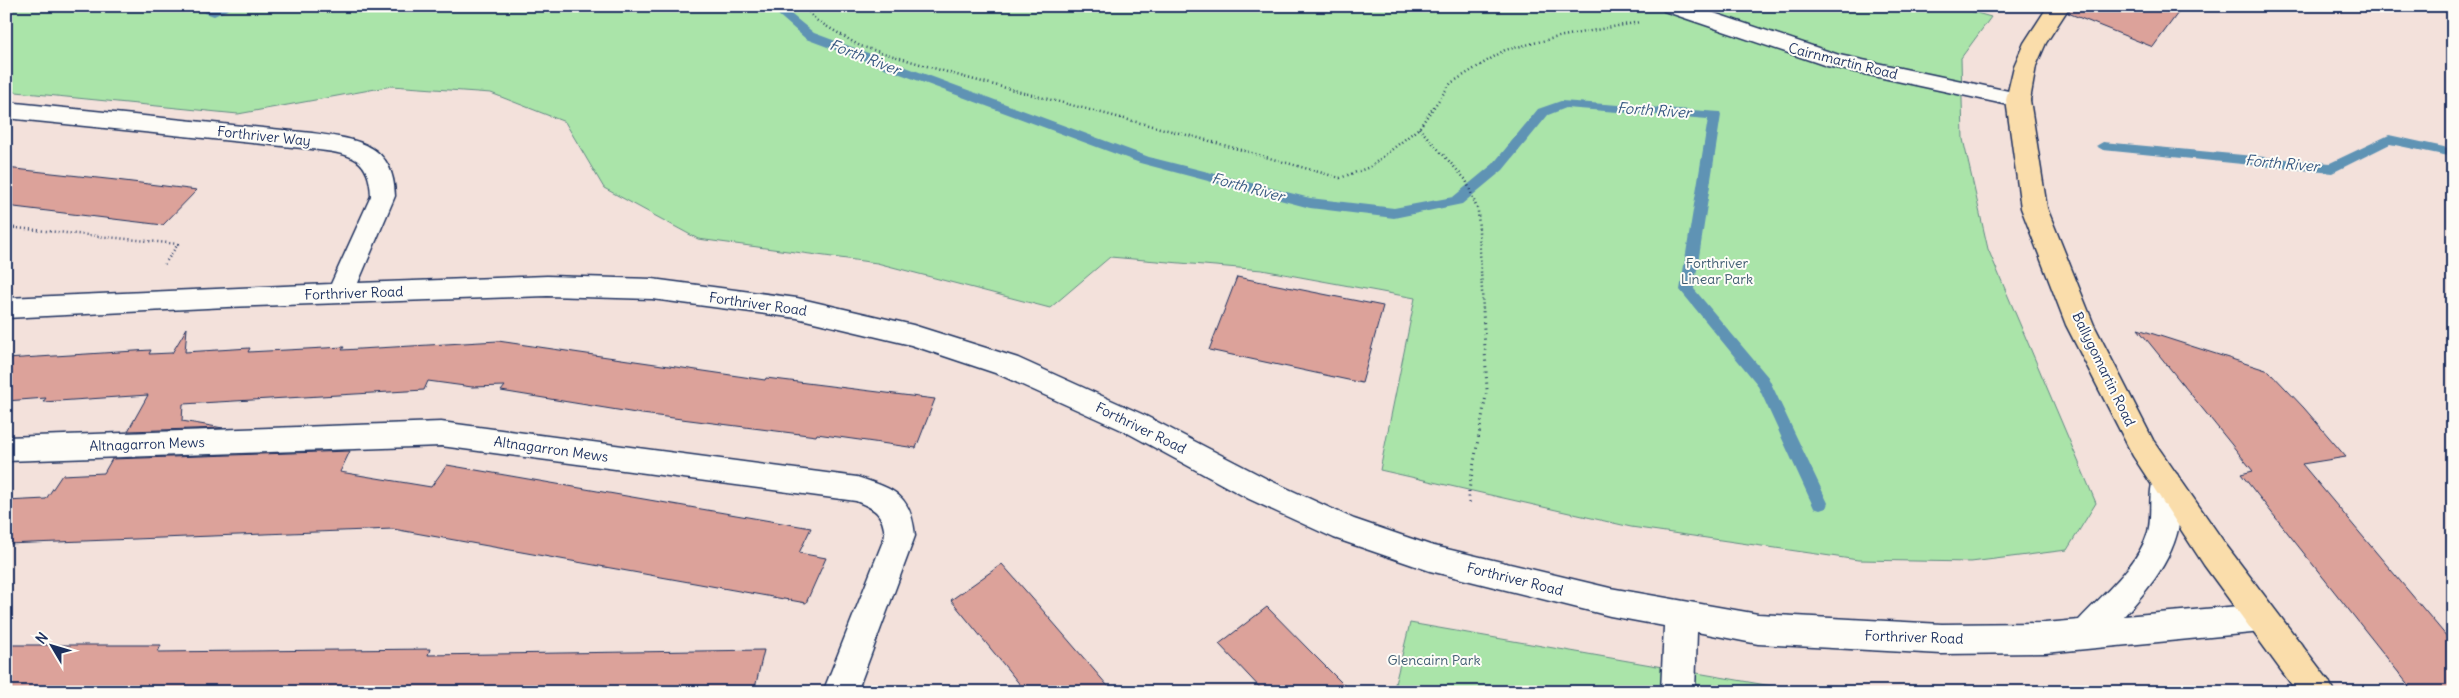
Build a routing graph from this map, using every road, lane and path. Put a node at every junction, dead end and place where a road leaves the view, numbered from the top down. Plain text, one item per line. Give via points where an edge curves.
1 (803, 6) edge
2 (1672, 6) edge
3 (2059, 6) edge
4 (1644, 21) dead end
5 (2018, 100) junction
6 (6, 110) edge
7 (1419, 128) junction
8 (6, 227) edge
9 (340, 293) junction
10 (140, 301) junction
11 (6, 308) edge
12 (6, 449) edge
13 (2166, 483) junction
14 (1469, 503) dead end
15 (1681, 616) junction
16 (2262, 618) junction
17 (2086, 635) junction
18 (840, 692) edge
19 (1678, 692) edge
20 (2317, 692) edge

1 - 7 path via 816,20 860,46 1340,178 1370,166
2 - 5 street, Cairnmartin Road via 1835,61
3 - 5 highway, Ballygomartin Road via 2024,66
4 - 7 path via 1504,50 1451,83
5 - 13 highway, Ballygomartin Road via 2034,208 2080,325 2143,448
6 - 9 street, Forthriver Way via 312,141 342,145 363,153 377,164 384,180 383,196
7 - 14 path via 1466,180 1478,211 1487,390
8 - 10 path via 178,244
9 - 10 street, Forthriver Road
9 - 15 street, Forthriver Road via 546,286 652,289 796,308 903,333 1008,366 1134,423 1260,490 1345,529 1430,558 1564,592
10 - 11 street, Forthriver Road
12 - 18 street, Altnagarron Mews via 442,434 857,489 882,498 898,515 900,536
13 - 16 highway, Ballygomartin Road
13 - 17 street via 2163,533 2152,556
15 - 17 street, Forthriver Road via 1758,629 1942,639
15 - 19 street
16 - 17 street, Forthriver Road
16 - 20 highway, Ballygomartin Road

